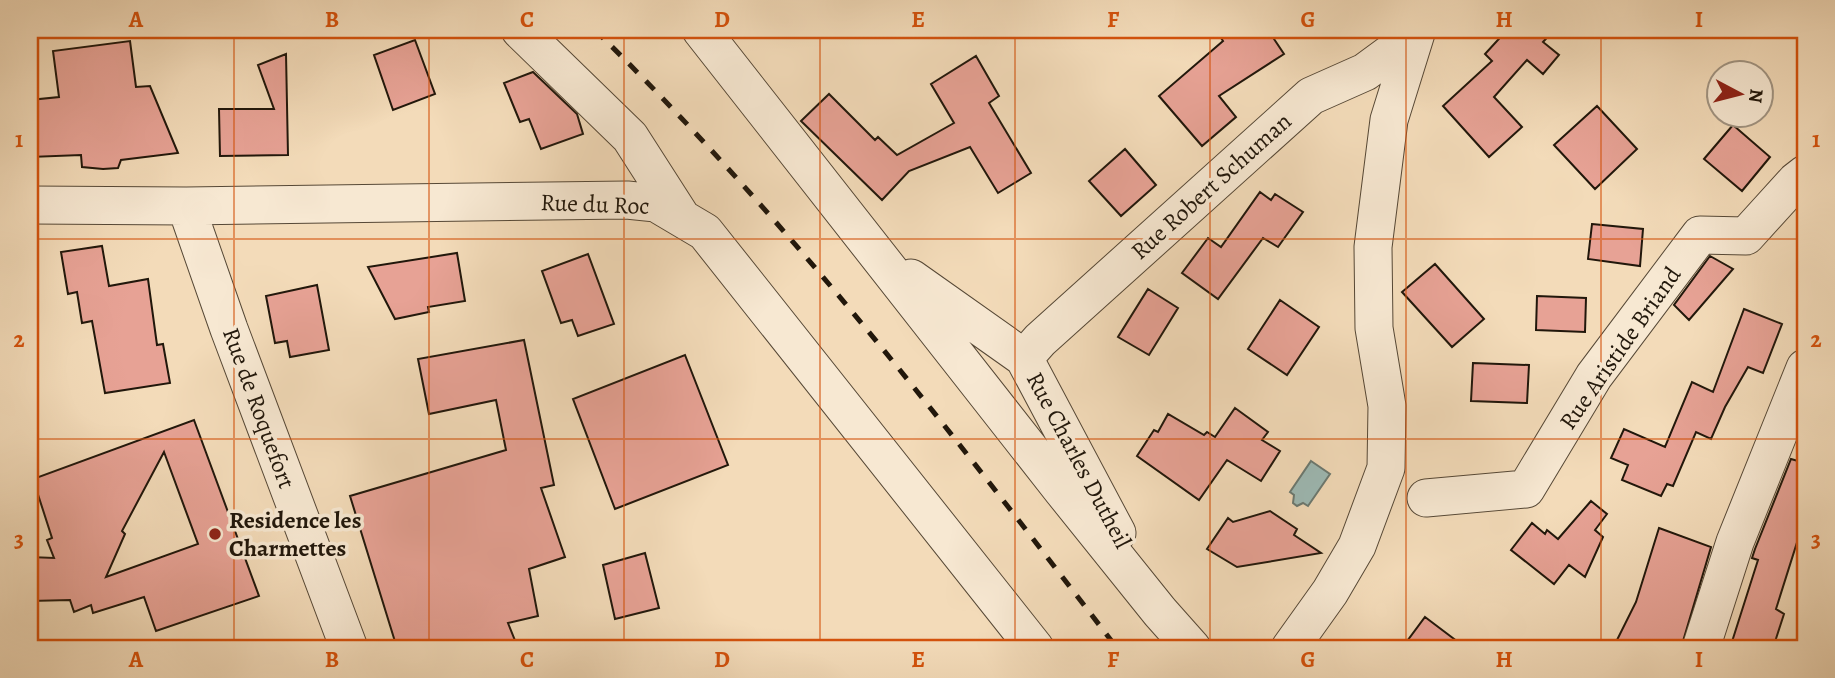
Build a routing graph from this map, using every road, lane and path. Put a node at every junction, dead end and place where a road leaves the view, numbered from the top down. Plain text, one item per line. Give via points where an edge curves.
1 (520, 30) edge
2 (701, 30) edge
3 (1416, 33) edge
4 (1805, 174) edge
5 (30, 205) edge
6 (186, 206) junction
7 (680, 215) junction
8 (876, 253) junction
9 (1024, 358) junction
10 (1805, 368) edge
11 (1426, 498) dead end
12 (1160, 612) junction
13 (349, 648) edge
14 (1035, 648) edge
15 (1192, 648) edge
16 (1290, 648) edge
17 (1701, 648) edge

1 - 7 street via 630,137
2 - 8 street, Rue Charles Dutheil
3 - 9 street, Rue Robert Schuman via 1365,72 1311,96
3 - 16 street via 1389,120 1373,247 1374,328 1387,406 1387,468 1357,546
4 - 11 street, Rue Aristide Briand via 1746,236 1700,235 1594,376 1526,489
5 - 6 street, Rue du Roc
6 - 7 street, Rue du Roc via 627,200 656,203
6 - 13 street, Rue de Roquefort
7 - 14 street, Rue du Roc via 705,232
8 - 9 street, Rue Charles Dutheil
8 - 12 street, Rue Charles Dutheil
9 - 12 street, Rue Charles Dutheil
10 - 17 street via 1735,542
12 - 15 street, Rue Charles Dutheil

